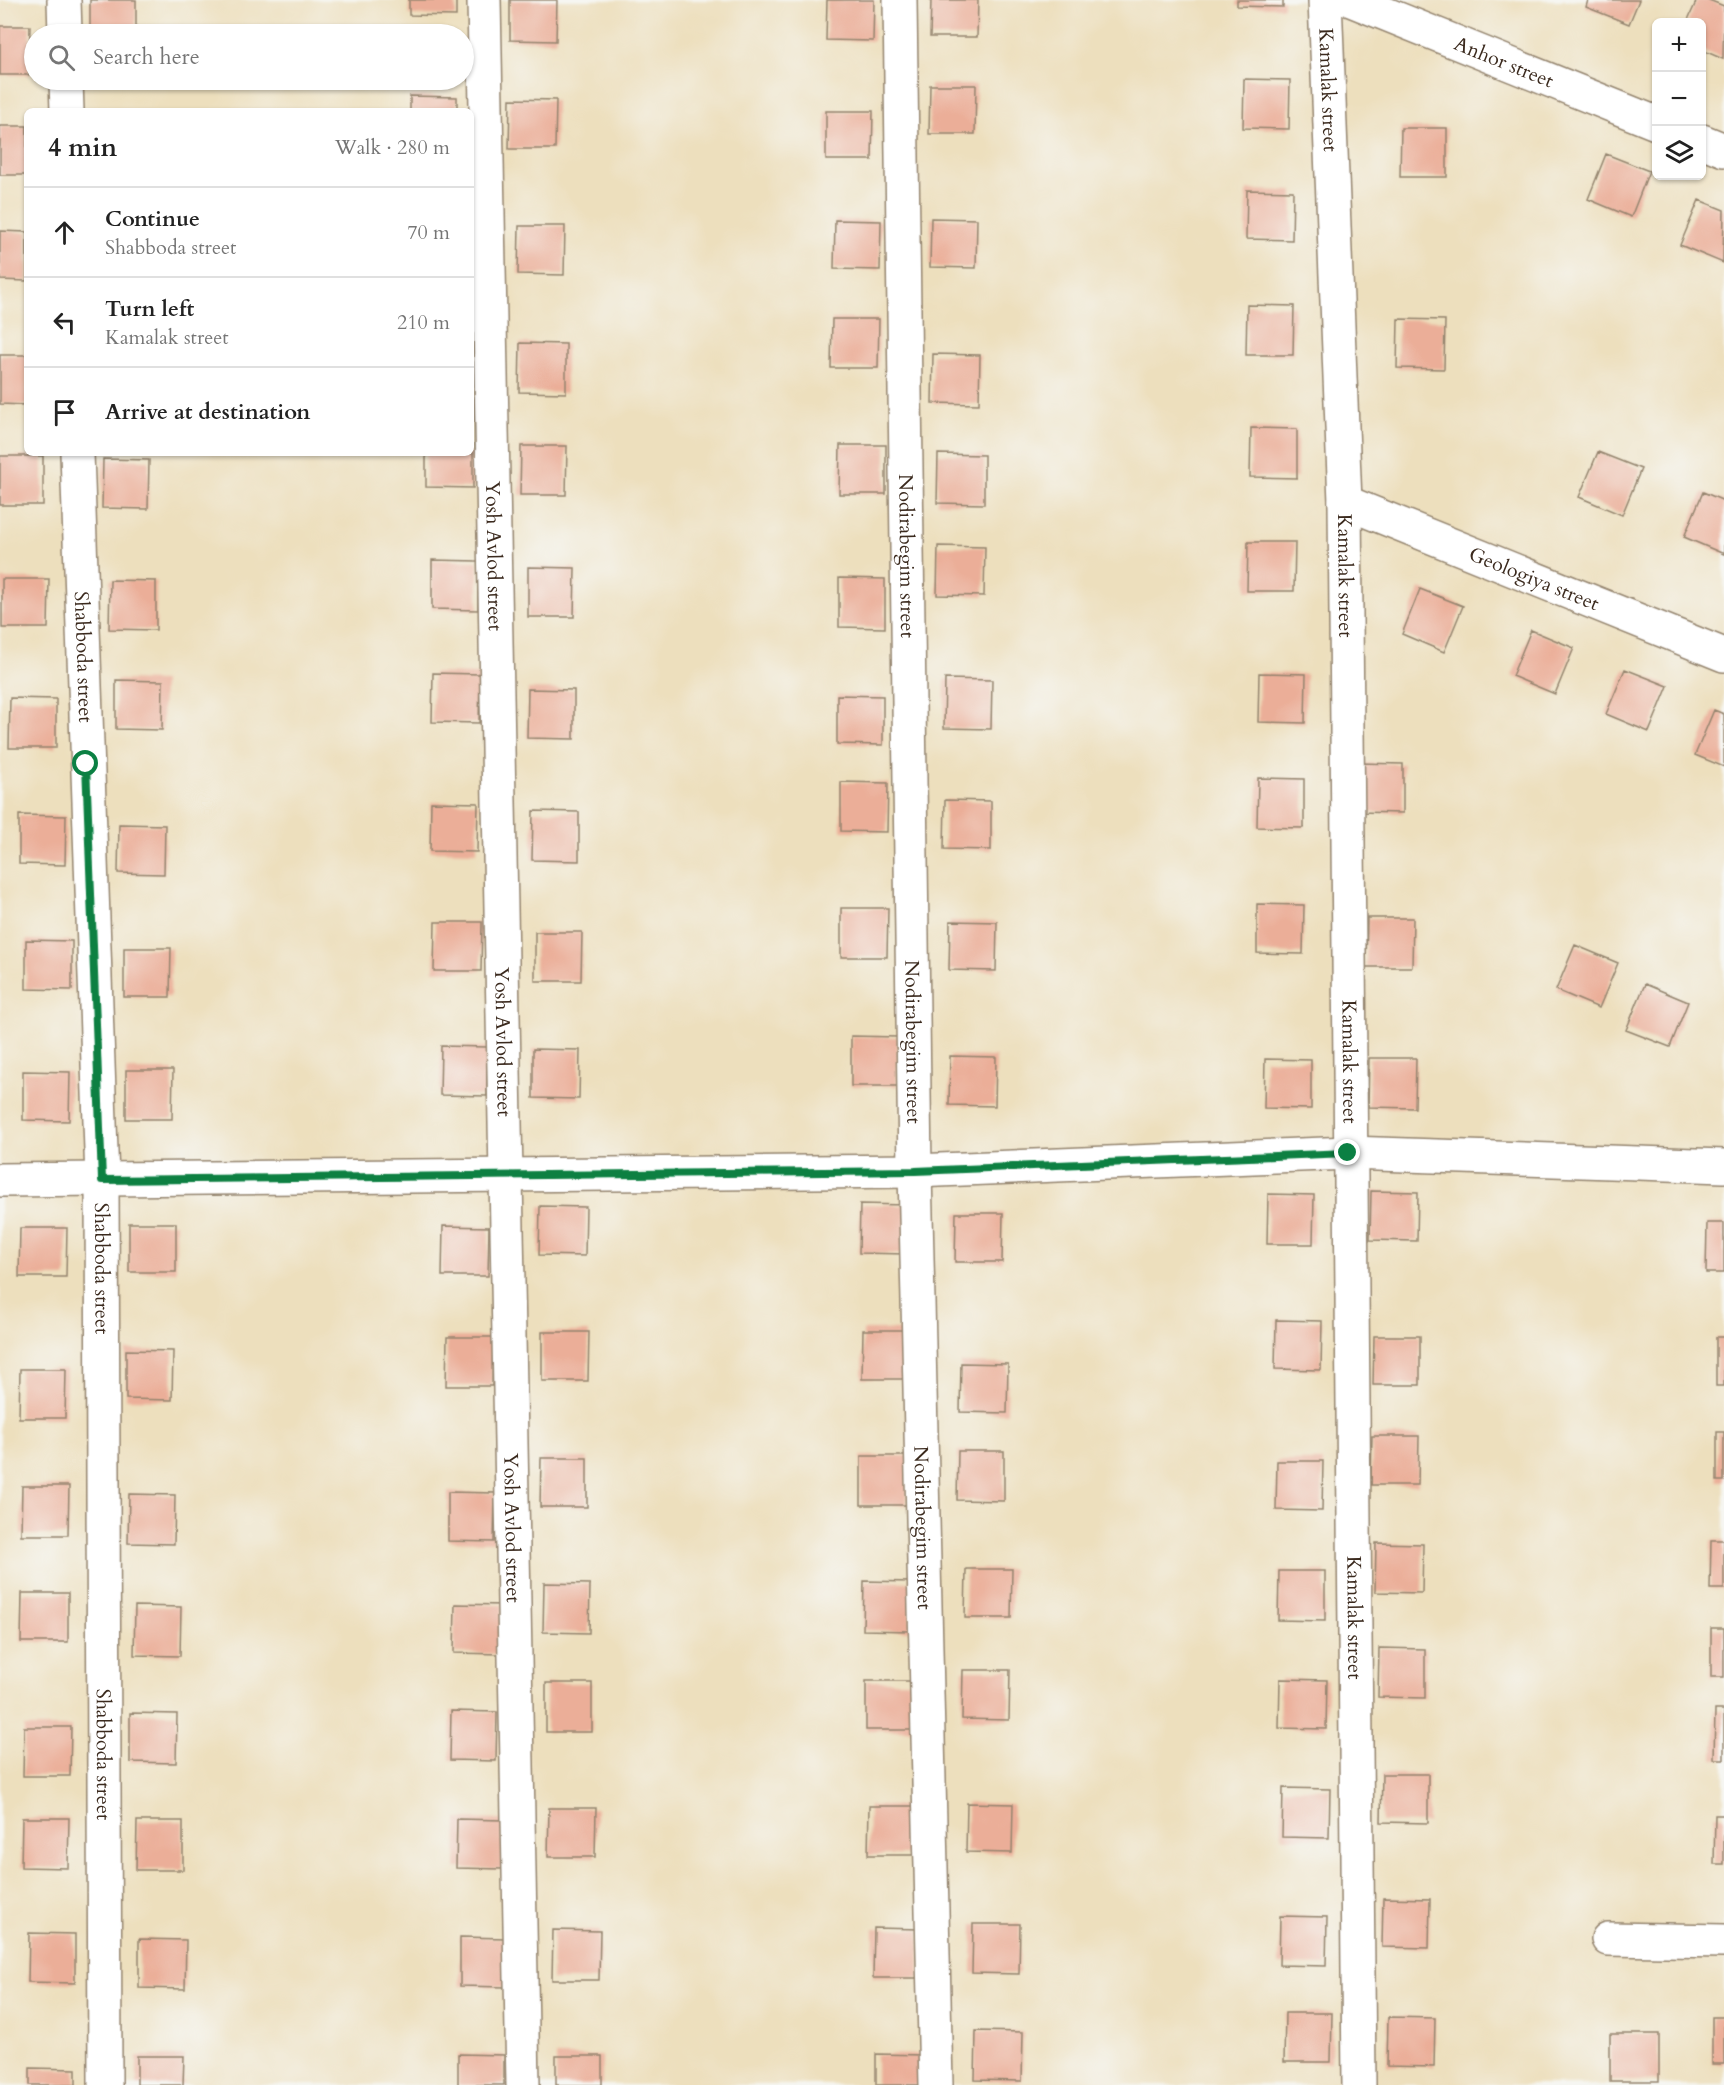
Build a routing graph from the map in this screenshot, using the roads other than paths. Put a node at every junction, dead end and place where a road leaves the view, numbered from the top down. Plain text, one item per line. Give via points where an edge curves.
1 (64, 0) edge
2 (484, 0) edge
3 (900, 0) edge
4 (1324, 0) edge
5 (1351, 0) edge
6 (65, 24) edge
7 (66, 90) edge
8 (67, 108) edge
9 (1652, 121) edge
10 (1706, 143) edge
11 (1724, 150) edge
12 (77, 456) edge
13 (1345, 502) junction
14 (1724, 655) edge
15 (1348, 1153) junction
16 (1724, 1166) edge
17 (915, 1171) junction
18 (505, 1174) junction
19 (0, 1180) edge
20 (102, 1180) junction
21 (1608, 1939) dead end
22 (1724, 1941) edge
23 (105, 2085) edge
24 (523, 2085) edge
25 (936, 2085) edge
26 (1359, 2085) edge

1 - 6 street
2 - 18 street, Yosh Avlod street
3 - 17 street, Nodirabegim street
4 - 13 street, Kamalak street
5 - 9 street, Anhor street
7 - 8 street
10 - 11 street
12 - 20 street, Shabboda street
13 - 14 street, Geologiya street
13 - 15 street, Kamalak street
15 - 16 street, Kamalak street
15 - 17 street, Kamalak street
15 - 26 street, Kamalak street
17 - 18 street, Kamalak street
17 - 25 street, Nodirabegim street
18 - 20 street, Kamalak street
18 - 24 street, Yosh Avlod street
19 - 20 street, Kamalak street
20 - 23 street, Shabboda street
21 - 22 street

